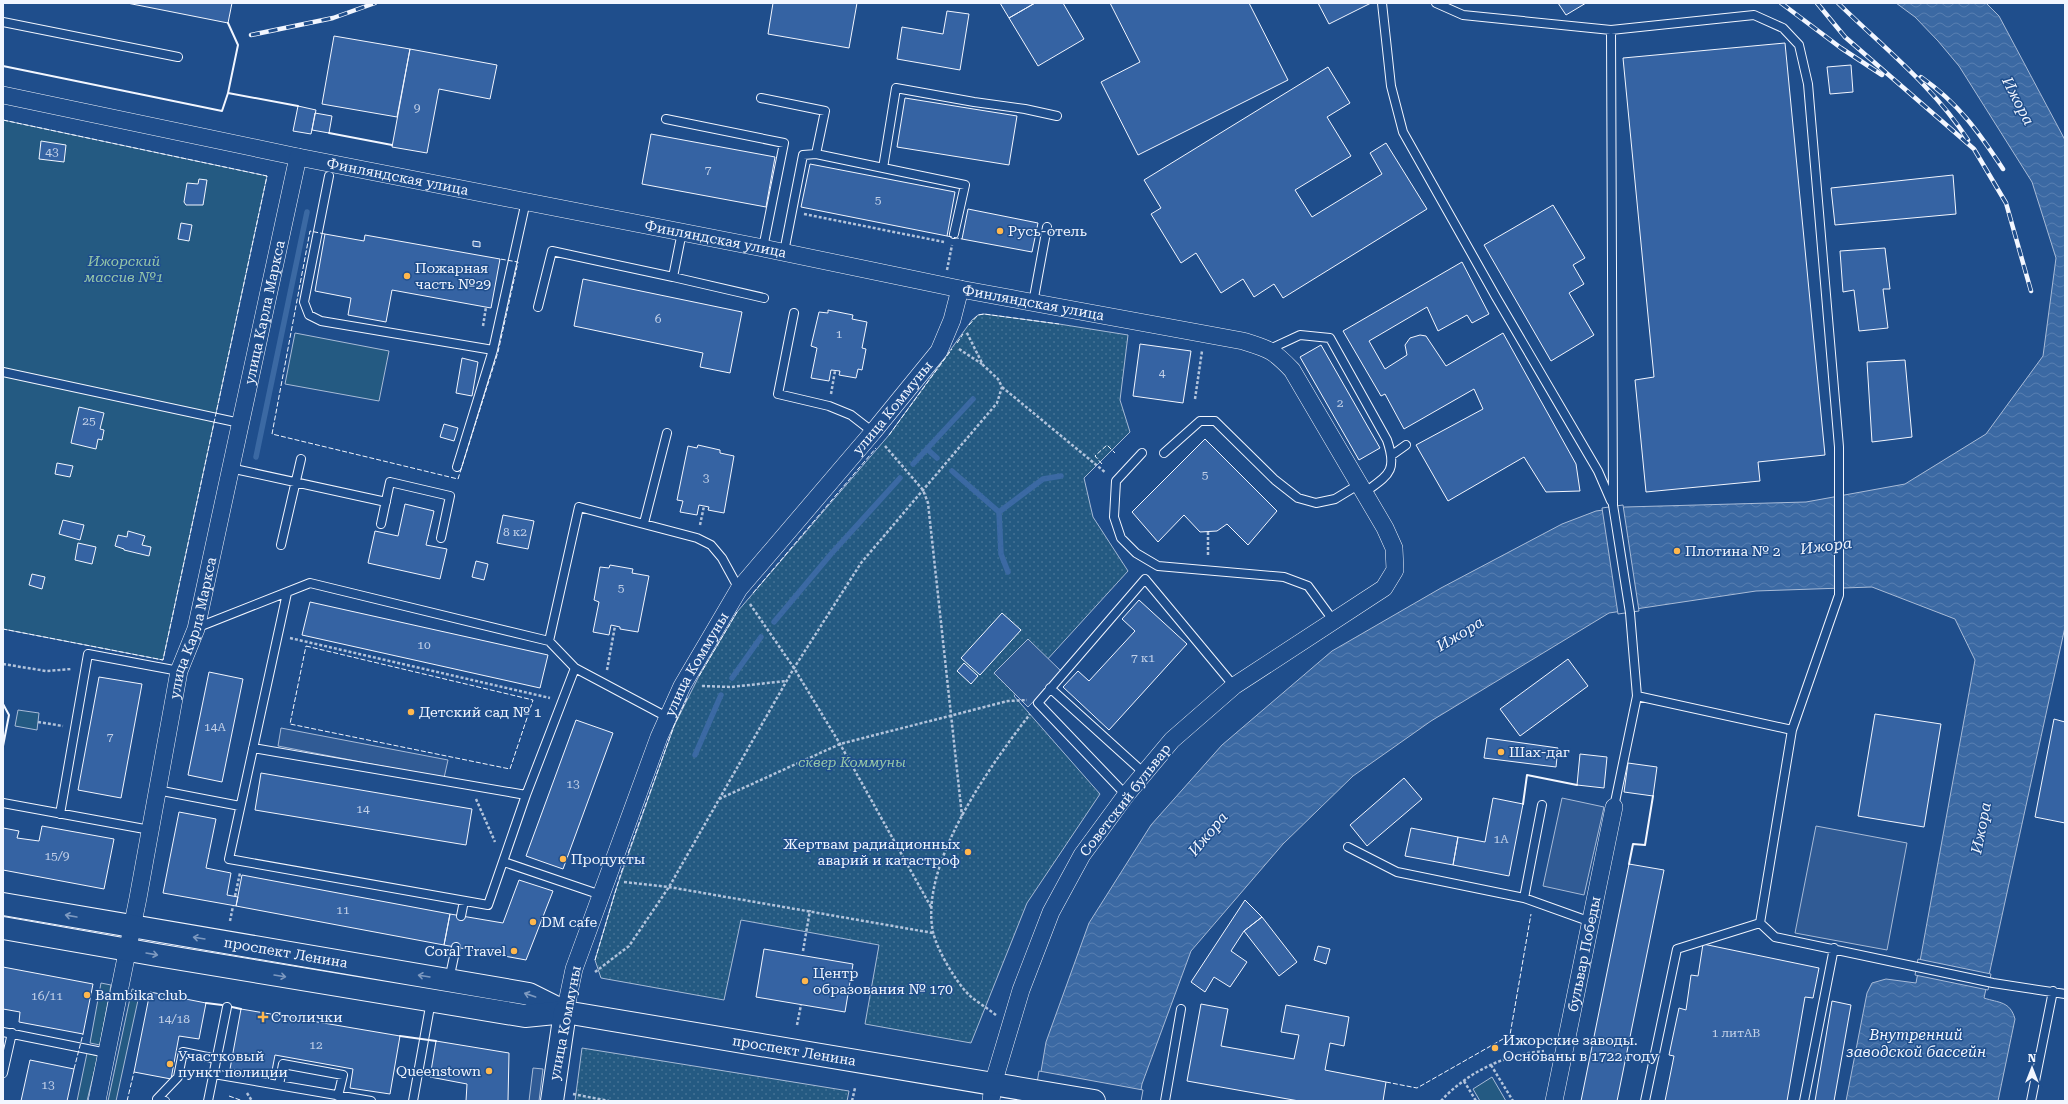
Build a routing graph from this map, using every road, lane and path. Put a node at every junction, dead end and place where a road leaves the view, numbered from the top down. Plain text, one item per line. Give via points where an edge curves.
1 (1382, 3) edge
2 (1436, 3) edge
3 (3, 22) edge
4 (1611, 30) junction
5 (178, 57) dead end
6 (3, 95) edge
7 (761, 98) dead end
8 (1057, 116) dead end
9 (666, 119) dead end
10 (816, 154) junction
11 (298, 157) junction
12 (883, 168) junction
13 (329, 176) dead end
14 (526, 201) junction
15 (792, 212) junction
16 (1046, 227) dead end
17 (682, 232) junction
18 (954, 234) dead end
19 (763, 248) junction
20 (784, 252) junction
21 (947, 270) dead end
22 (673, 277) junction
23 (960, 289) junction
24 (764, 298) dead end
25 (1033, 303) junction
26 (538, 307) dead end
27 (794, 313) dead end
28 (964, 328) dead end
29 (1204, 334) junction
30 (958, 348) dead end
31 (1270, 349) junction
32 (493, 350) junction
33 (983, 365) junction
34 (835, 371) dead end
35 (3, 372) edge
36 (1002, 387) junction
37 (1195, 399) dead end
38 (829, 406) junction
39 (240, 423) junction
40 (873, 432) junction
41 (667, 433) dead end
42 (1406, 445) dead end
43 (1142, 453) dead end
44 (1164, 454) dead end
45 (1392, 455) junction
46 (301, 459) dead end
47 (230, 468) junction
48 (458, 468) dead end
49 (1116, 480) junction
50 (296, 482) junction
51 (1361, 489) junction
52 (923, 490) junction
53 (386, 502) junction
54 (1613, 505) junction
55 (704, 506) dead end
56 (644, 523) junction
57 (381, 524) dead end
58 (1208, 532) dead end
59 (441, 538) dead end
60 (697, 538) junction
61 (281, 545) dead end
62 (1208, 549) dead end
63 (739, 589) junction
64 (287, 593) junction
65 (1333, 620) junction
66 (616, 626) dead end
67 (196, 629) junction
68 (278, 635) junction
69 (550, 641) junction
70 (3, 664) edge
71 (86, 668) junction
72 (575, 668) junction
73 (794, 668) junction
74 (179, 671) junction
75 (787, 681) junction
76 (604, 683) junction
77 (682, 686) junction
78 (1234, 686) junction
79 (1050, 688) junction
80 (1637, 696) junction
81 (563, 701) junction
82 (1038, 703) junction
83 (950, 715) junction
84 (667, 717) junction
85 (38, 722) dead end
86 (75, 729) junction
87 (1792, 730) junction
88 (840, 744) junction
89 (253, 748) junction
90 (1144, 774) junction
91 (470, 786) junction
92 (157, 790) junction
93 (526, 795) junction
94 (1126, 795) junction
95 (719, 800) junction
96 (3, 803) edge
97 (240, 806) junction
98 (1542, 806) dead end
99 (1614, 807) joint
100 (60, 814) junction
101 (962, 817) junction
102 (150, 830) junction
103 (1348, 847) dead end
104 (242, 861) junction
105 (504, 862) junction
106 (604, 887) junction
107 (669, 887) junction
108 (235, 896) dead end
109 (1524, 898) junction
110 (464, 901) junction
111 (3, 904) edge
112 (233, 906) dead end
113 (931, 907) junction
114 (810, 910) junction
115 (461, 916) dead end
116 (230, 921) dead end
117 (1591, 922) junction
118 (1760, 923) junction
119 (132, 927) junction
120 (3, 928) edge
121 (933, 932) junction
122 (456, 947) dead end
123 (1834, 948) junction
124 (128, 950) junction
125 (803, 952) dead end
126 (595, 972) dead end
127 (449, 980) junction
128 (2053, 991) junction
129 (2065, 994) edge
130 (431, 1000) junction
131 (801, 1005) dead end
132 (228, 1007) dead end
133 (1181, 1009) dead end
134 (564, 1012) junction
135 (996, 1015) dead end
136 (798, 1025) dead end
137 (3, 1032) edge
138 (12, 1034) junction
139 (1544, 1051) dead end
140 (107, 1053) junction
141 (217, 1059) junction
142 (1491, 1065) junction
143 (3, 1073) edge
144 (214, 1074) junction
145 (1464, 1081) junction
146 (279, 1085) junction
147 (854, 1088) dead end
148 (992, 1092) edge
149 (338, 1096) junction
150 (559, 1097) edge
151 (97, 1101) edge
152 (165, 1101) edge
153 (208, 1101) edge
154 (371, 1101) edge
155 (413, 1101) edge
156 (609, 1101) edge
157 (852, 1101) edge
158 (1094, 1101) edge
159 (1165, 1101) edge
160 (1441, 1101) edge
161 (1476, 1101) edge
162 (1513, 1101) edge
163 (1554, 1101) edge
164 (1645, 1101) edge
165 (1804, 1101) edge
166 (2031, 1101) edge

1 - 54 lane via 1391,86 1403,132 1598,471
2 - 4 lane via 1463,15
3 - 5 lane
4 - 54 lane
4 - 87 lane via 1754,15 1782,28 1799,45 1808,84 1838,439 1839,595
6 - 11 street, Финляндская улица
7 - 10 lane via 825,111
8 - 12 lane via 896,88
9 - 19 lane via 784,143
10 - 12 lane
10 - 15 lane via 803,155
11 - 14 street, Финляндская улица
11 - 39 street, улица Карла Маркса
12 - 18 lane via 965,185
13 - 32 lane via 304,302 310,315 321,320
14 - 17 street, Финляндская улица
14 - 32 lane
15 - 20 lane
15 - 21 path via 952,244
16 - 25 lane
17 - 19 street, Финляндская улица
17 - 22 lane
19 - 20 street, Финляндская улица
20 - 23 street, Финляндская улица
22 - 24 lane
22 - 26 lane via 552,251
23 - 25 street, Финляндская улица
23 - 40 street, улица Коммуны via 952,320 939,351
25 - 29 street, Финляндская улица
27 - 38 lane via 778,394
28 - 33 path
29 - 31 street, Финляндская улица
29 - 37 path
30 - 33 path
31 - 45 lane via 1300,335 1330,338 1387,440
31 - 51 street, Финляндская улица via 1292,370
32 - 48 lane
33 - 36 path via 998,379
34 - 38 path
35 - 39 lane
36 - 49 path
36 - 52 path via 997,403
38 - 40 lane via 851,415
39 - 47 street, улица Карла Маркса
40 - 52 path
40 - 63 street, улица Коммуны
41 - 56 lane
42 - 45 lane
43 - 49 lane
44 - 51 lane via 1200,421 1215,421 1275,480 1298,498 1316,503
45 - 51 lane via 1392,468 1387,477
46 - 50 lane
47 - 50 lane
47 - 67 street, улица Карла Маркса
49 - 65 lane via 1114,517 1121,538 1136,553 1158,566 1284,576 1308,586
50 - 53 lane
50 - 61 lane
51 - 65 street, Советский бульвар via 1394,548 1395,570 1384,588
52 - 73 path via 861,562
52 - 83 path via 928,503
53 - 57 lane
53 - 59 lane via 390,482 450,496
54 - 80 lane via 1630,613
55 - 60 path
56 - 60 lane
56 - 69 lane via 579,507
58 - 62 path
60 - 63 lane via 711,545 722,558
63 - 73 path
63 - 77 street, улица Коммуны
64 - 67 lane
64 - 68 lane
64 - 69 lane via 310,583
65 - 78 street, Советский бульвар
66 - 76 path
67 - 74 street, улица Карла Маркса
68 - 81 path
68 - 89 lane
69 - 72 lane
70 - 71 path via 46,671
71 - 74 lane via 88,654
71 - 86 lane
72 - 76 lane
72 - 81 lane
73 - 75 path
73 - 88 path
74 - 92 street, улица Карла Маркса
75 - 77 path via 731,687
75 - 95 path
76 - 84 lane
77 - 84 street, улица Коммуны
78 - 79 lane via 1144,579
78 - 90 street, Советский бульвар via 1172,740
79 - 82 lane
79 - 90 lane
80 - 87 lane
80 - 99 lane
81 - 93 lane
82 - 83 path via 1025,700 1008,701
82 - 94 lane
82 - 101 path via 1001,752
83 - 88 path
83 - 101 path
84 - 106 street, улица Коммуны
85 - 86 path
86 - 100 lane
87 - 118 lane
88 - 95 path
88 - 113 path
89 - 91 lane
89 - 97 lane
90 - 94 street, Советский бульвар
91 - 93 lane
91 - 105 path
92 - 97 lane
92 - 102 street, улица Карла Маркса
93 - 105 lane
94 - 148 street, Советский бульвар via 1082,855 1051,912 1021,990
95 - 107 path
96 - 100 lane
97 - 104 lane via 229,859
98 - 109 lane
99 - 117 street, бульвар Победы
100 - 102 lane
101 - 113 path via 936,876
102 - 119 street, улица Карла Маркса
103 - 109 lane via 1397,872
104 - 108 path
104 - 110 lane
105 - 106 lane
105 - 110 lane via 488,906
106 - 107 path
106 - 134 street, улица Коммуны via 574,970
107 - 114 path
107 - 126 path via 629,946
109 - 117 lane
110 - 115 lane
119 -> 111 main road, проспект Ленина
112 - 116 path
113 - 121 path
114 - 121 path
114 - 125 path
117 - 163 street, бульвар Победы
118 - 123 lane via 1775,937
118 - 164 lane via 1677,949
119 - 124 street, улица Карла Маркса
127 -> 119 main road, проспект Ленина
120 - 124 main road, проспект Ленина
121 - 135 path via 941,956 968,994
122 - 127 lane
123 - 128 lane via 1993,983
123 - 165 lane
124 -> 130 main road, проспект Ленина
124 - 140 street, улица Карла Маркса
134 -> 127 main road, проспект Ленина via 529,994
128 - 129 lane
128 - 166 lane
130 - 134 main road, проспект Ленина via 524,1016
130 - 155 lane
131 - 136 path
132 - 141 lane
133 - 159 lane
134 - 148 main road, проспект Ленина
134 - 150 main road, улица Коммуны
137 - 138 lane
138 - 140 lane
138 - 143 lane
139 - 142 path via 1524,1053
140 - 151 street, улица Карла Маркса
141 - 144 lane
141 - 152 lane via 183,1052 178,1077 157,1099
142 - 145 path
142 - 162 path
144 - 146 lane
144 - 153 lane
145 - 160 path
145 - 161 path
146 - 149 lane
146 - 149 lane via 283,1064 343,1075
147 - 157 path
148 - 158 main road, проспект Ленина via 1024,1089
149 - 154 lane
150 - 156 path

